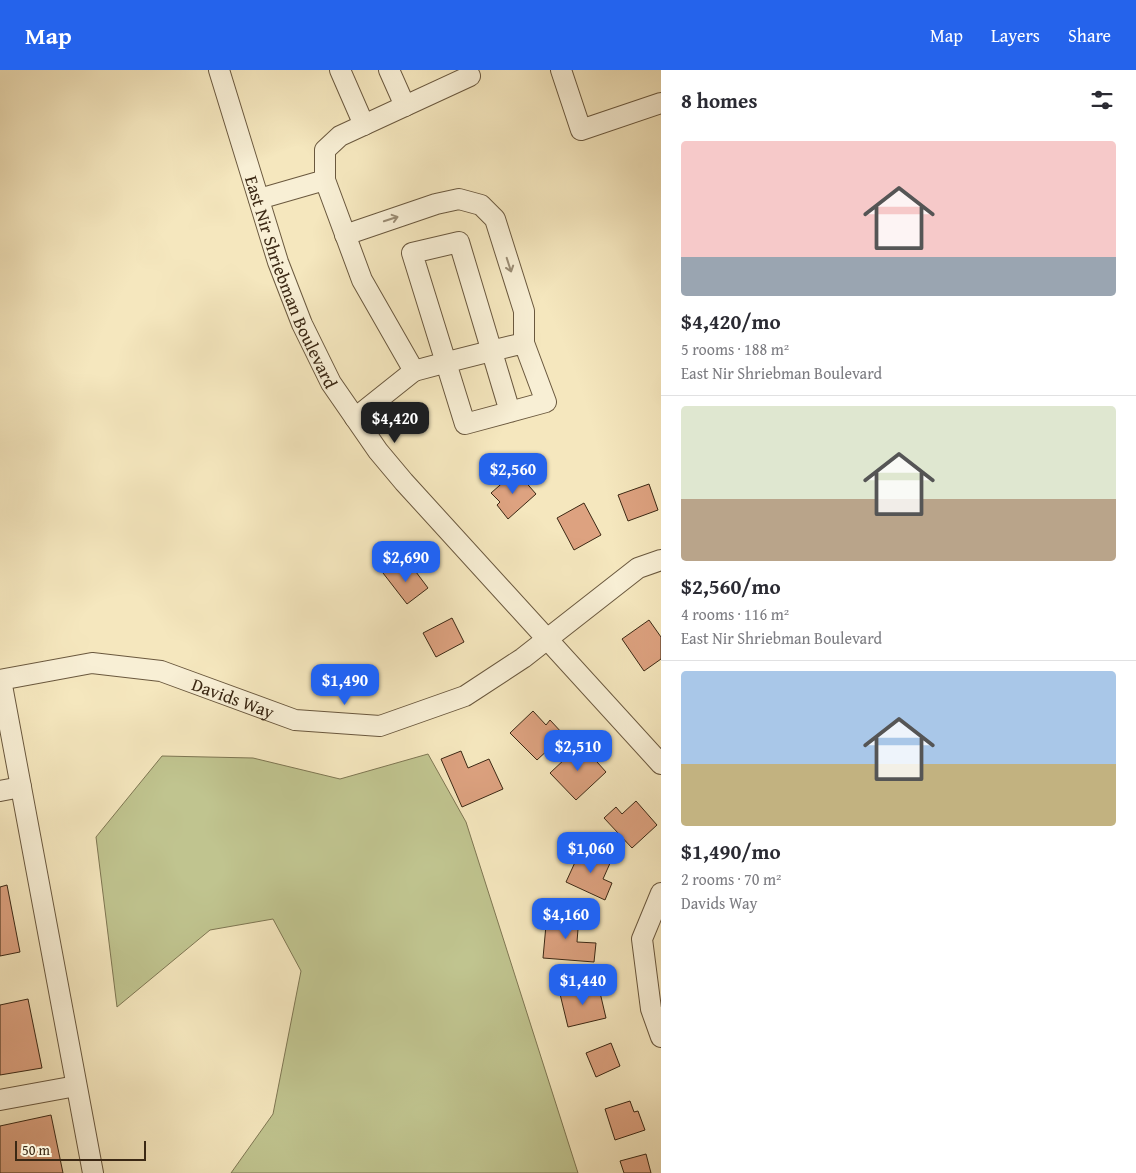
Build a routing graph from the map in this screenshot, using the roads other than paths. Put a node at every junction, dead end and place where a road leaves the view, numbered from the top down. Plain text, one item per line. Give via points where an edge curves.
1 (219, 70) edge
2 (340, 70) edge
3 (389, 70) edge
4 (561, 70) edge
5 (470, 76) dead end
6 (661, 103) edge
7 (405, 106) junction
8 (364, 125) junction
9 (324, 180) junction
10 (259, 200) junction
11 (345, 235) junction
12 (524, 343) junction
13 (492, 350) junction
14 (446, 362) junction
15 (414, 371) junction
16 (510, 412) junction
17 (355, 418) junction
18 (661, 560) edge
19 (547, 639) junction
20 (1, 680) edge
21 (661, 764) edge
22 (21, 787) junction
23 (0, 791) edge
24 (661, 893) edge
25 (661, 1037) edge
26 (76, 1086) junction
27 (0, 1100) edge
28 (90, 1168) edge

1 - 10 street, East Nir Shriebman Boulevard
2 - 8 street
3 - 7 street
4 - 6 street via 581,130
5 - 7 street
7 - 8 street
8 - 9 street via 340,136 325,150
9 - 10 street
9 - 11 street
10 - 17 street, East Nir Shriebman Boulevard via 302,324 331,383
11 -> 12 street via 436,204 459,199 481,205 495,219 524,311
11 - 15 street via 362,280
12 - 13 street
12 - 16 street via 546,402
13 - 14 street
13 - 14 street via 459,242 412,253
13 - 16 street
14 - 15 street
14 - 16 street via 465,424
15 - 17 street
17 - 19 street, East Nir Shriebman Boulevard via 404,482
18 - 19 street, Davids Way via 638,568
19 - 20 street, Davids Way via 465,696 380,726 295,720 161,670 92,663
19 - 21 street, East Nir Shriebman Boulevard
20 - 22 street
22 - 23 street
22 - 26 street
24 - 25 street via 642,939 651,1009
26 - 27 street
26 - 28 street

